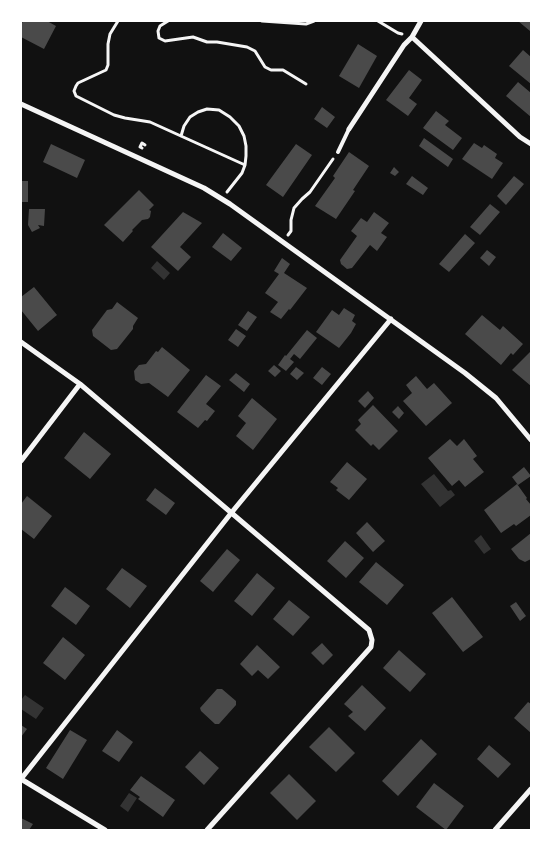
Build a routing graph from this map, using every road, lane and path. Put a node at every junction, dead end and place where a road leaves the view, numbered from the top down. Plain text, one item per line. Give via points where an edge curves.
1 (118, 21) edge
2 (168, 21) edge
3 (262, 21) edge
4 (314, 21) edge
5 (378, 21) edge
6 (421, 21) edge
7 (412, 37) junction
8 (306, 84) dead end
9 (21, 104) edge
10 (349, 129) joint
11 (181, 136) junction
12 (531, 144) edge
13 (338, 152) joint
14 (245, 165) junction
15 (222, 199) junction
16 (284, 242) junction
17 (391, 319) junction
18 (21, 342) edge
19 (80, 384) junction
20 (531, 440) edge
21 (21, 461) edge
22 (232, 512) junction
23 (21, 779) edge
24 (531, 789) edge
25 (104, 830) edge
26 (207, 830) edge
27 (495, 830) edge

1 - 11 path via 110,34 106,70 78,83 74,92 76,96 114,115 150,122
2 - 8 path via 158,31 159,38 165,41 193,38 247,47 255,51 265,66 283,70
3 - 4 path via 306,24
5 - 7 path
6 - 7 street
7 - 10 street
7 - 12 street
9 - 15 street
10 - 13 lane
11 - 14 path
11 - 14 path via 190,117 207,109 219,110 239,126 244,136
13 - 16 path via 310,192 294,208 291,232
14 - 15 path
15 - 16 street
16 - 17 street
17 - 20 street via 496,398
17 - 22 street
18 - 19 street
19 - 21 street
19 - 22 street
22 - 23 street
22 - 26 street via 369,630 372,640 371,647
23 - 25 street
24 - 27 street

